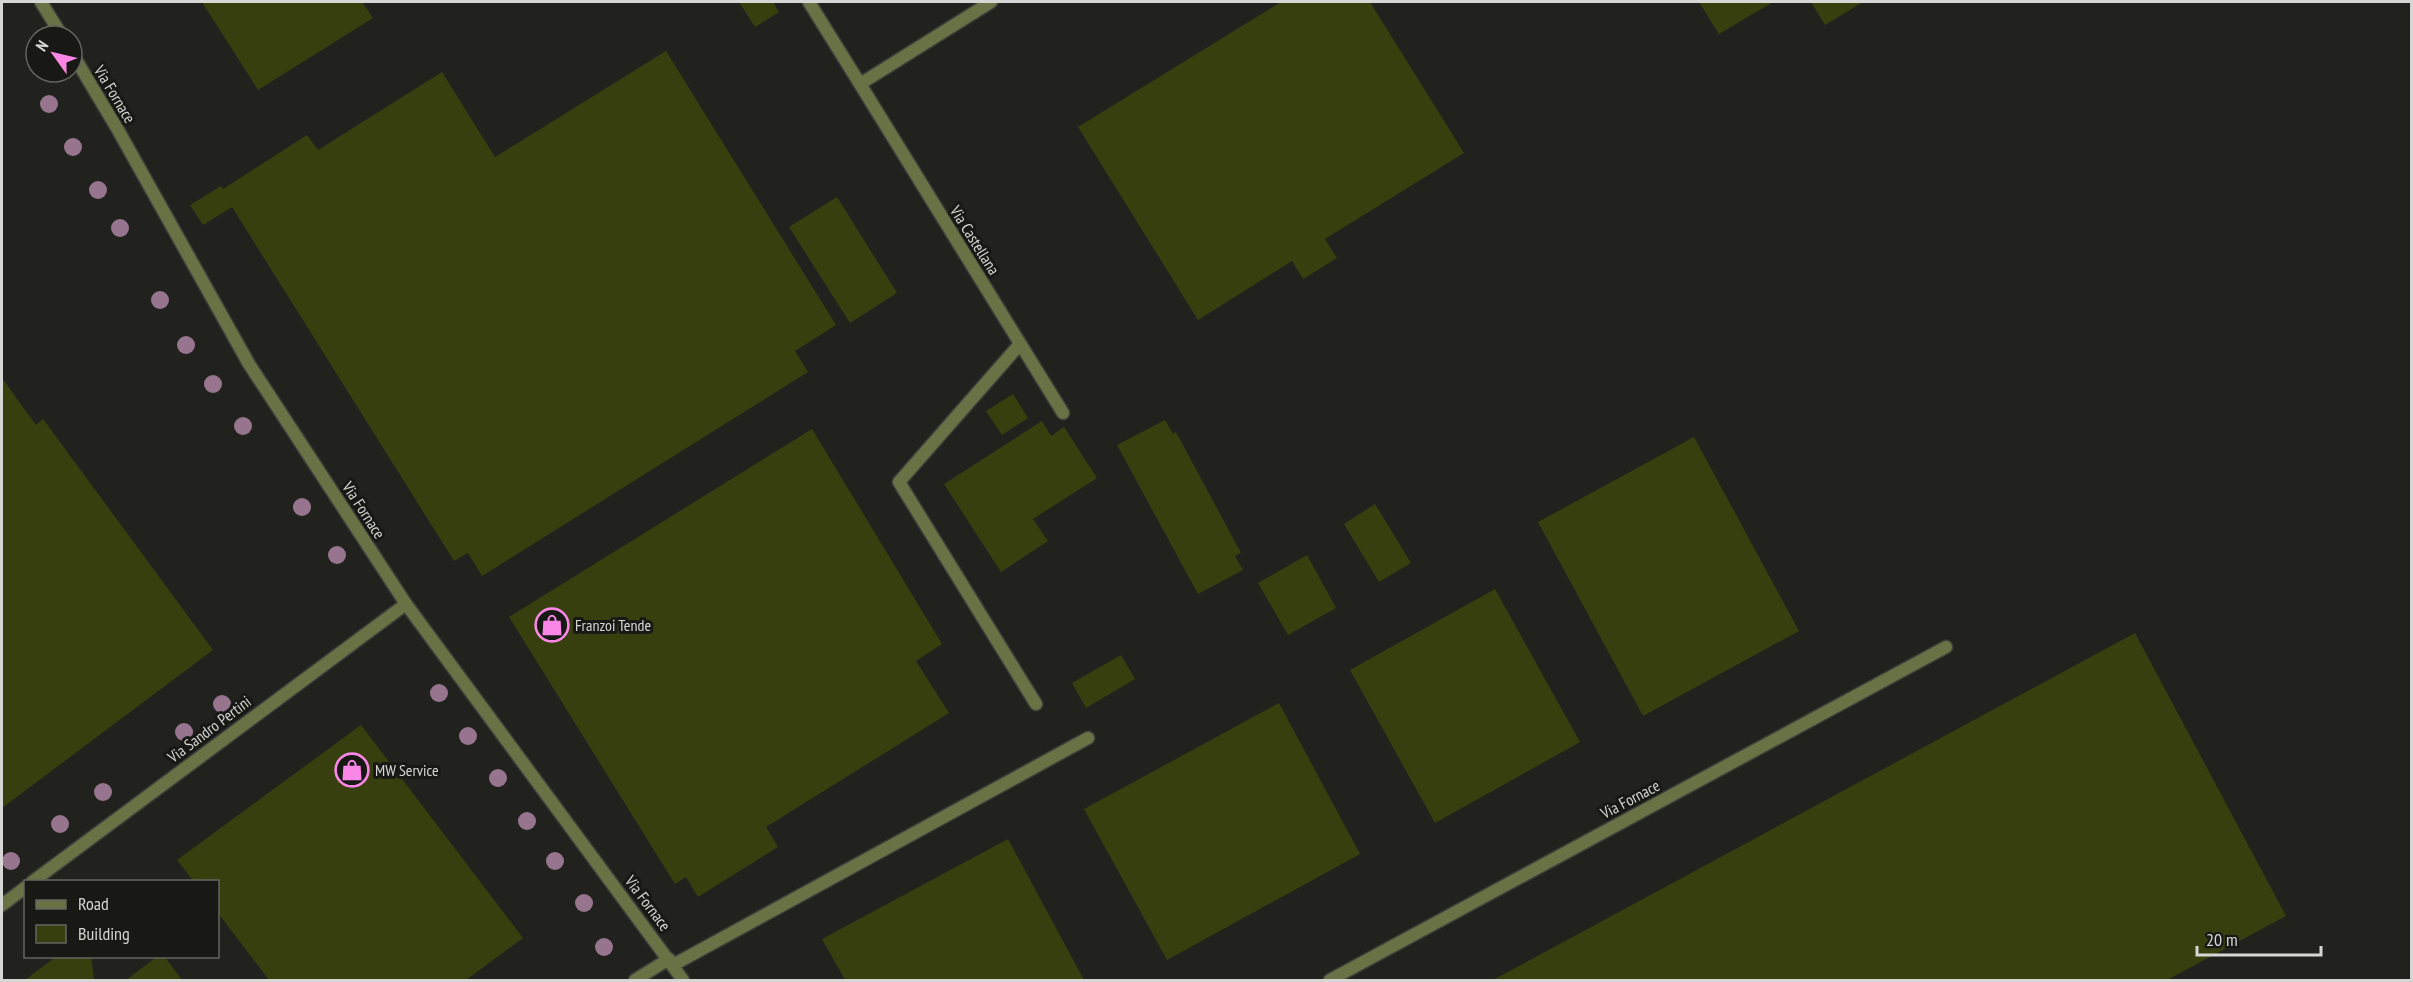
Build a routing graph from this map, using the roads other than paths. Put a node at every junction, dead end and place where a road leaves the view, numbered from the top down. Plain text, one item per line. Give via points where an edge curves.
1 (41, 2) edge
2 (808, 2) edge
3 (992, 2) edge
4 (55, 24) edge
5 (84, 73) edge
6 (860, 84) junction
7 (1020, 344) junction
8 (1063, 413) dead end
9 (406, 604) junction
10 (1946, 647) dead end
11 (1036, 704) dead end
12 (1088, 738) dead end
13 (36, 880) edge
14 (24, 888) edge
15 (2, 904) edge
16 (671, 962) junction
17 (635, 981) edge
18 (683, 981) edge
19 (1330, 981) edge

1 - 4 street
2 - 6 street, Via Castellana
3 - 6 street
5 - 9 street, Via Fornace via 249,364
6 - 7 street, Via Castellana
7 - 8 street, Via Castellana
7 - 11 street via 899,482
9 - 13 street, Via Sandro Pertini
9 - 16 street, Via Fornace
10 - 19 street, Via Fornace
12 - 16 street
14 - 15 street
16 - 17 street
16 - 18 street, Via Fornace

